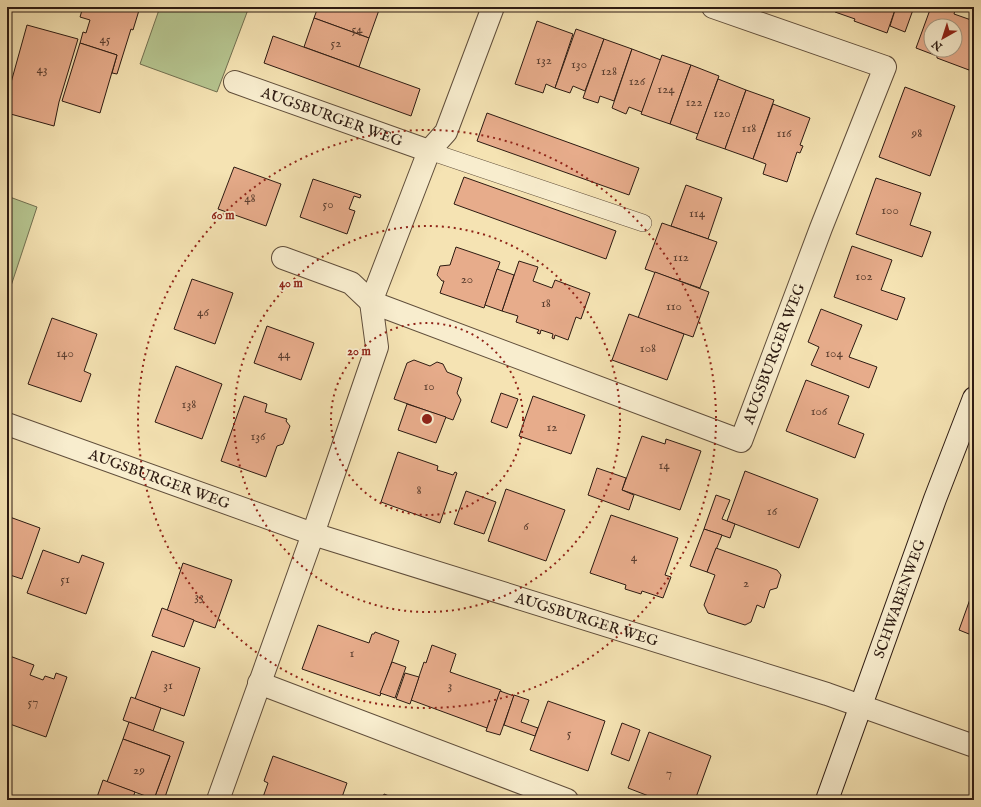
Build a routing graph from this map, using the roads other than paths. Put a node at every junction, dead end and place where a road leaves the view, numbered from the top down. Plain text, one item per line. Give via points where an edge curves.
1 (493, 7) edge
2 (713, 7) edge
3 (235, 82) dead end
4 (429, 151) junction
5 (643, 223) dead end
6 (283, 258) dead end
7 (371, 302) junction
8 (974, 398) edge
9 (7, 424) edge
10 (313, 534) junction
11 (259, 683) junction
12 (861, 705) junction
13 (974, 746) edge
14 (218, 800) edge
15 (568, 800) edge
16 (827, 800) edge

1 - 4 street via 446,132
2 - 7 street, AUGSBURGER WEG via 885,67 821,228 741,442
3 - 4 street, AUGSBURGER WEG
4 - 5 lane
4 - 7 street
6 - 7 street, AUGSBURGER WEG via 351,283
7 - 10 street via 377,347
8 - 12 street, SCHWABENWEG
9 - 10 street, AUGSBURGER WEG
10 - 11 street
10 - 12 street, AUGSBURGER WEG
11 - 14 street
11 - 15 street
12 - 13 street, AUGSBURGER WEG
12 - 16 street, SCHWABENWEG

